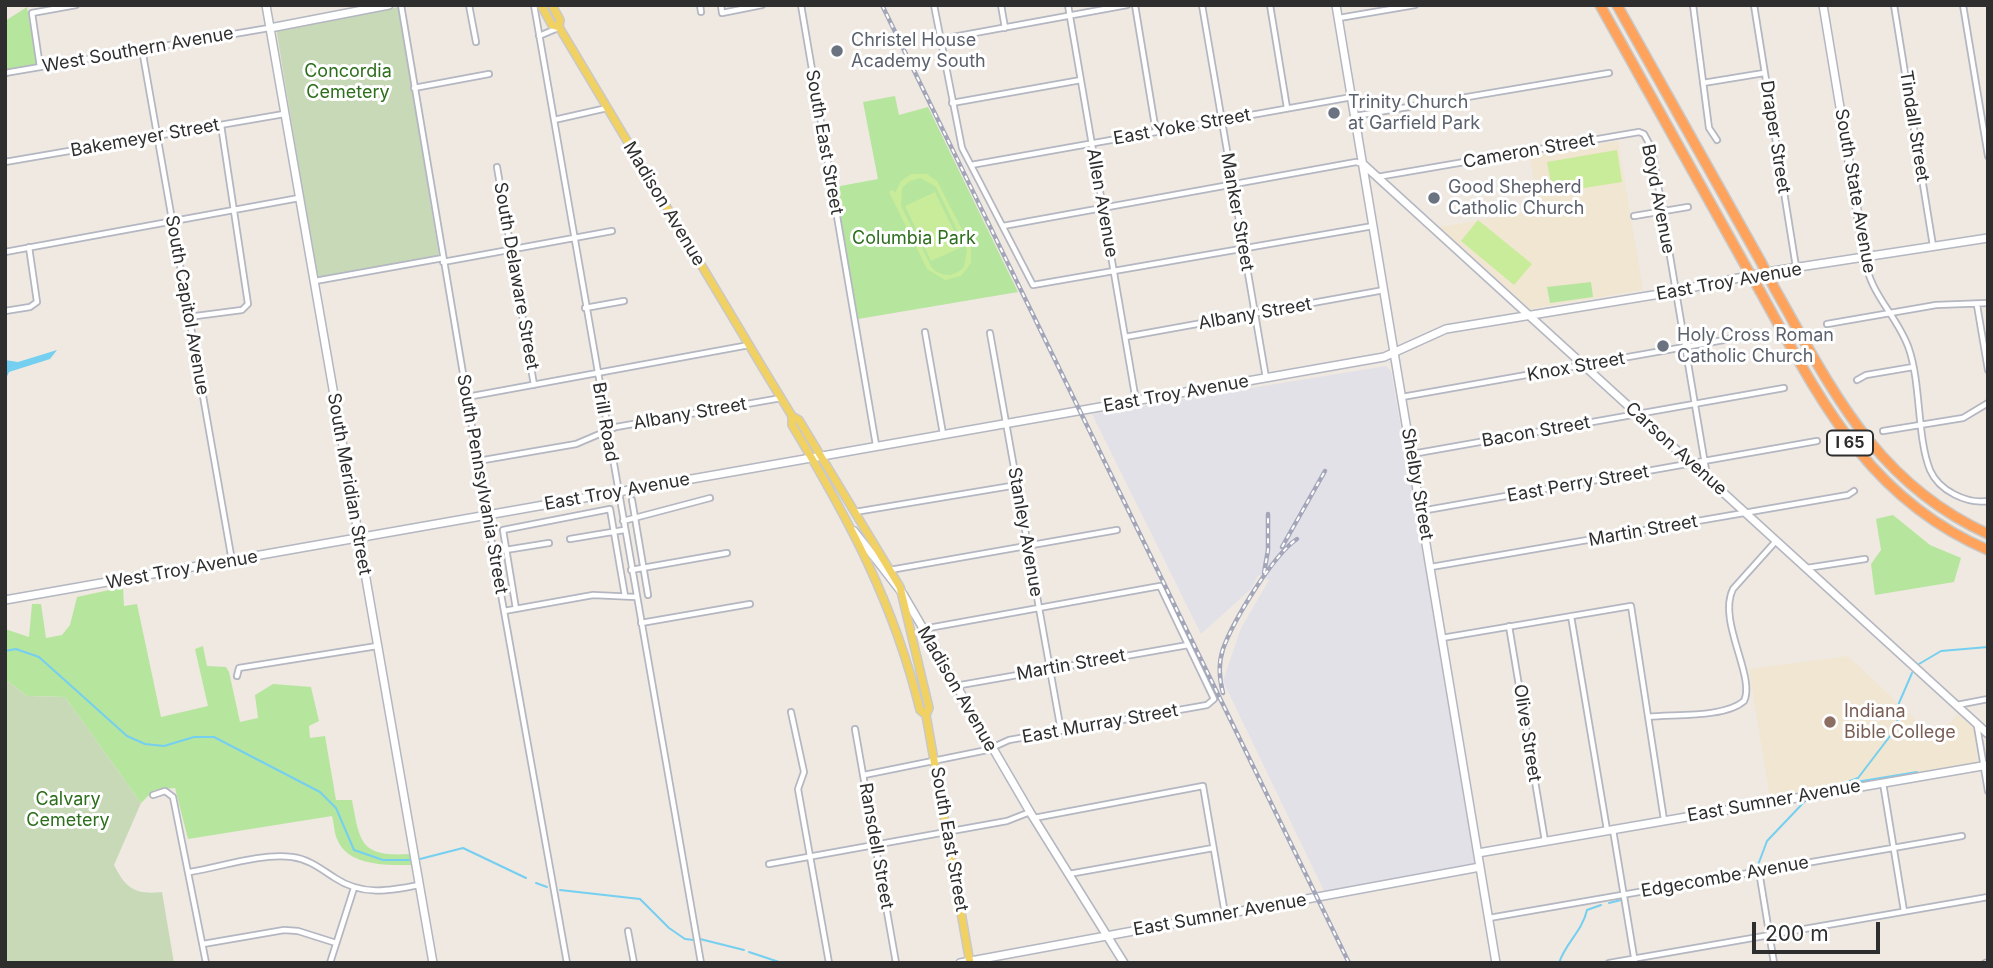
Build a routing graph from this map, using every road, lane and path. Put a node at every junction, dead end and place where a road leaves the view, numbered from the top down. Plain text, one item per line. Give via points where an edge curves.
1 (76, 5) edge
2 (267, 5) edge
3 (335, 5) edge
4 (389, 5) edge
5 (401, 5) edge
6 (469, 5) edge
7 (534, 5) edge
8 (541, 5) edge
9 (552, 5) edge
10 (700, 5) edge
11 (721, 5) edge
12 (762, 5) edge
13 (801, 5) edge
14 (934, 5) edge
15 (1001, 5) edge
16 (1068, 5) edge
17 (1127, 5) edge
18 (1135, 5) edge
19 (1202, 5) edge
20 (1269, 5) edge
21 (1336, 5) edge
22 (1415, 5) edge
23 (1600, 5) edge
24 (1617, 5) edge
25 (1693, 5) edge
26 (1754, 5) edge
27 (1824, 5) edge
28 (1894, 5) edge
29 (1963, 5) edge
30 (742, 7) edge
31 (701, 12) dead end
32 (337, 14) junction
33 (1070, 16) junction
34 (1338, 18) junction
35 (559, 27) junction
36 (1005, 27) junction
37 (270, 28) junction
38 (539, 36) junction
39 (942, 39) junction
40 (476, 42) dead end
41 (142, 49) junction
42 (40, 67) junction
43 (5, 73) edge
44 (1609, 73) dead end
45 (1764, 73) junction
46 (489, 74) dead end
47 (1081, 80) junction
48 (1703, 83) junction
49 (414, 88) junction
50 (1352, 97) junction
51 (952, 103) junction
52 (607, 108) junction
53 (1287, 108) junction
54 (285, 114) junction
55 (1355, 116) junction
56 (554, 120) junction
57 (1222, 120) junction
58 (221, 125) junction
59 (1156, 132) junction
60 (1639, 132) joint
61 (157, 136) junction
62 (1717, 140) dead end
63 (1092, 144) junction
64 (1988, 156) edge
65 (5, 162) edge
66 (1363, 164) junction
67 (971, 165) junction
68 (497, 167) dead end
69 (1377, 177) junction
70 (1232, 184) junction
71 (300, 198) junction
72 (1688, 207) dead end
73 (1103, 208) junction
74 (235, 209) junction
75 (1662, 211) junction
76 (1634, 216) dead end
77 (172, 221) junction
78 (1003, 226) junction
79 (1373, 226) junction
80 (612, 230) dead end
81 (573, 237) junction
82 (1988, 237) edge
83 (29, 247) junction
84 (1933, 247) junction
85 (1244, 249) junction
86 (512, 250) junction
87 (5, 252) edge
88 (1865, 258) junction
89 (443, 260) junction
90 (1796, 269) junction
91 (1114, 272) junction
92 (314, 281) junction
93 (1384, 290) junction
94 (1675, 292) junction
95 (624, 301) dead end
96 (1988, 303) edge
97 (1977, 304) junction
98 (586, 308) junction
99 (5, 312) edge
100 (1890, 313) junction
101 (1255, 314) junction
102 (1528, 316) junction
103 (188, 317) junction
104 (1827, 324) dead end
105 (925, 332) dead end
106 (990, 333) dead end
107 (1749, 333) dead end
108 (1125, 337) junction
109 (749, 345) junction
110 (1684, 348) junction
111 (1986, 352) edge
112 (1395, 354) junction
113 (1584, 366) junction
114 (1913, 368) junction
115 (1988, 370) edge
116 (597, 374) junction
117 (1266, 378) junction
118 (1857, 380) dead end
119 (534, 385) junction
120 (1784, 388) dead end
121 (467, 397) junction
122 (1402, 397) junction
123 (780, 398) junction
124 (1136, 401) junction
125 (1988, 403) edge
126 (1693, 404) junction
127 (1638, 415) junction
128 (792, 416) junction
129 (1007, 423) junction
130 (1923, 425) junction
131 (607, 431) junction
132 (1884, 431) dead end
133 (943, 434) junction
134 (1817, 441) dead end
135 (876, 445) junction
136 (1412, 454) junction
137 (821, 455) junction
138 (811, 457) junction
139 (478, 461) junction
140 (1705, 462) junction
141 (1693, 464) junction
142 (1707, 477) junction
143 (1017, 485) junction
144 (1854, 491) dead end
145 (618, 492) junction
146 (710, 498) dead end
147 (632, 500) dead end
148 (1985, 502) edge
149 (1421, 511) junction
150 (855, 513) junction
151 (1747, 513) junction
152 (487, 516) junction
153 (635, 519) junction
154 (623, 521) junction
155 (625, 530) junction
156 (1117, 530) dead end
157 (614, 531) junction
158 (854, 531) junction
159 (1988, 534) edge
160 (570, 539) dead end
161 (359, 540) junction
162 (1776, 541) junction
163 (549, 543) dead end
164 (1028, 546) junction
165 (506, 550) junction
166 (1988, 550) edge
167 (493, 552) junction
168 (727, 553) dead end
169 (1865, 559) dead end
170 (232, 561) junction
171 (643, 568) junction
172 (1431, 568) junction
173 (1806, 568) junction
174 (631, 570) junction
175 (890, 570) junction
176 (897, 581) joint
177 (903, 594) junction
178 (648, 595) dead end
179 (625, 596) junction
180 (636, 597) junction
181 (5, 600) edge
182 (750, 604) dead end
183 (1038, 608) junction
184 (516, 609) junction
185 (504, 611) junction
186 (1571, 615) junction
187 (641, 624) junction
188 (1509, 626) junction
189 (922, 629) junction
190 (1443, 638) junction
191 (1188, 645) junction
192 (377, 646) junction
193 (1049, 669) junction
194 (237, 676) dead end
195 (954, 686) junction
196 (1988, 699) edge
197 (1956, 705) junction
198 (791, 712) dead end
199 (926, 716) junction
200 (1648, 717) junction
201 (1977, 725) junction
202 (855, 729) dead end
203 (1060, 731) junction
204 (1988, 734) edge
205 (992, 748) junction
206 (936, 761) junction
207 (1986, 765) edge
208 (864, 775) junction
209 (1883, 783) junction
210 (1988, 791) edge
211 (153, 795) dead end
212 (1032, 815) junction
213 (1664, 820) junction
214 (1610, 829) junction
215 (948, 831) junction
216 (1962, 836) dead end
217 (1545, 841) junction
218 (877, 845) junction
219 (1213, 848) junction
220 (1894, 848) junction
221 (1478, 853) junction
222 (810, 856) junction
223 (769, 864) dead end
224 (1480, 867) junction
225 (190, 872) junction
226 (1759, 872) junction
227 (1068, 874) junction
228 (420, 885) junction
229 (354, 888) junction
230 (1624, 894) junction
231 (1988, 897) edge
232 (1904, 911) junction
233 (1225, 914) junction
234 (1489, 918) junction
235 (628, 931) dead end
236 (1107, 935) junction
237 (1770, 936) junction
238 (336, 943) junction
239 (203, 944) junction
240 (1635, 961) edge
241 (970, 962) edge
242 (206, 963) edge
243 (330, 963) edge
244 (433, 963) edge
245 (567, 963) edge
246 (634, 963) edge
247 (701, 963) edge
248 (829, 963) edge
249 (896, 963) edge
250 (960, 963) edge
251 (1124, 963) edge
252 (1496, 963) edge
253 (1609, 963) edge
254 (1774, 963) edge

1 - 42 street via 32,13
2 - 37 main road, South Meridian Street
3 - 32 street
4 - 32 main road
5 - 49 street, South Pennsylvania Street
6 - 40 street
7 - 38 street, Brill Road
8 - 35 main road, Madison Avenue via 552,24
9 - 35 main road, Madison Avenue
10 - 31 street
11 - 30 street via 722,13
12 - 30 street
13 - 135 street, South East Street
14 - 39 street
15 - 36 street
16 - 33 street, Allen Avenue
17 - 33 street
18 - 59 street
19 - 57 street, Manker Street
20 - 53 street
21 - 34 main road, Shelby Street
22 - 34 street
23 - 166 highway, I 65, bridge via 1820,399 1864,461 1920,511
24 - 159 highway, I 65, bridge via 1838,401 1870,445 1924,496
25 - 48 street
26 - 45 street, Draper Street
27 - 88 main road, South State Avenue
28 - 84 street, Tindall Street
29 - 64 street
32 - 37 main road
33 - 36 street
33 - 47 street, Allen Avenue
34 - 50 main road, Shelby Street
35 - 38 street
35 - 52 main road, Madison Avenue
36 - 39 street
37 - 41 street, West Southern Avenue
37 - 54 main road, South Meridian Street
38 - 56 street, Brill Road
39 - 51 street
41 - 42 street, West Southern Avenue
41 - 61 street, South Capitol Avenue
42 - 43 street, West Southern Avenue
44 - 55 street
45 - 48 street
45 - 90 street, Draper Street
46 - 49 street
47 - 51 street
47 - 63 street, Allen Avenue
48 - 62 street via 1709,128
49 - 89 street, South Pennsylvania Street
50 - 53 street, East Yoke Street
50 - 55 main road, Shelby Street
51 - 67 street
52 - 56 street
52 - 109 main road, Madison Avenue
53 - 57 street, East Yoke Street
54 - 58 street, Bakemeyer Street
54 - 71 main road, South Meridian Street
55 - 66 main road, Shelby Street
56 - 81 street, Brill Road
57 - 59 street, East Yoke Street
57 - 70 street, Manker Street
58 - 61 street, Bakemeyer Street
58 - 74 street
59 - 63 street, East Yoke Street
60 - 69 street, Cameron Street
60 - 75 street, Boyd Avenue via 1651,149
61 - 65 street, Bakemeyer Street
61 - 77 street, South Capitol Avenue
63 - 67 street, East Yoke Street
63 - 73 street, Allen Avenue
66 - 69 main road, Carson Avenue
66 - 70 street
66 - 79 main road, Shelby Street
67 - 78 street
68 - 86 street, South Delaware Street
69 - 102 main road, Carson Avenue
70 - 73 street
70 - 85 street, Manker Street
71 - 74 street
71 - 92 main road, South Meridian Street
72 - 75 street
73 - 78 street
73 - 91 street, Allen Avenue
74 - 77 street
74 - 103 street via 248,304 242,310
75 - 76 street
75 - 94 street, Boyd Avenue
77 - 83 street
77 - 103 street, South Capitol Avenue
78 - 91 street via 1033,285
79 - 85 street
79 - 93 main road, Shelby Street
80 - 81 street
81 - 86 street
81 - 98 street, Brill Road
82 - 84 main road, East Troy Avenue
83 - 87 street
83 - 99 street via 37,302
84 - 88 main road, East Troy Avenue
85 - 91 street
85 - 101 street, Manker Street
86 - 89 street
86 - 119 street, South Delaware Street
88 - 90 main road, East Troy Avenue
88 - 100 street, South State Avenue via 1873,289
89 - 92 street
89 - 121 street, South Pennsylvania Street
90 - 94 main road, East Troy Avenue
91 - 108 street, Allen Avenue
92 - 161 main road, South Meridian Street
93 - 101 street, Albany Street
93 - 112 main road, Shelby Street
94 - 102 main road, East Troy Avenue
94 - 110 street, Boyd Avenue
95 - 98 street
96 - 97 street
97 - 100 street
97 - 111 street
98 - 116 street, Brill Road
100 - 104 street
100 - 114 street, South State Avenue via 1906,341
101 - 108 street, Albany Street
101 - 117 street, Manker Street
102 - 112 main road, East Troy Avenue via 1436,332
102 - 113 main road, Carson Avenue
103 - 170 street, South Capitol Avenue
105 - 133 street
106 - 129 street, Stanley Avenue
107 - 110 street, Knox Street
108 - 124 street, Allen Avenue
109 - 116 street
109 - 123 main road, Madison Avenue
110 - 113 street, Knox Street
110 - 126 street, Boyd Avenue
111 - 115 street
112 - 117 main road, East Troy Avenue
112 - 122 main road, Shelby Street
113 - 122 street, Knox Street
113 - 127 main road, Carson Avenue
114 - 118 street
114 - 130 street, South State Avenue
116 - 119 street
116 - 131 street, Brill Road
117 - 124 main road, East Troy Avenue
119 - 121 street
120 - 126 street, Bacon Street
121 - 139 street, South Pennsylvania Street
122 - 136 main road, Shelby Street
123 - 128 main road, Madison Avenue
123 - 131 street, Albany Street
124 - 129 main road, East Troy Avenue
125 - 130 street via 1967,417
126 - 127 street, Bacon Street
126 - 140 street, Boyd Avenue
127 - 136 street, Bacon Street
127 - 141 main road, Carson Avenue
128 - 137 main road, Madison Avenue
128 - 138 main road, Madison Avenue via 792,425
129 - 133 main road, East Troy Avenue
129 - 143 street, Stanley Avenue
130 - 132 street
130 - 148 street, South State Avenue via 1931,471 1957,495 1970,502
131 - 139 street, Albany Street via 576,444
131 - 145 street, Brill Road
133 - 135 main road, East Troy Avenue
134 - 140 street, East Perry Street
135 - 137 main road, East Troy Avenue
136 - 149 main road, Shelby Street
137 - 138 main road, East Troy Avenue
137 - 150 main road, Madison Avenue
138 - 145 main road, East Troy Avenue
138 - 158 main road, Madison Avenue
139 - 152 street, South Pennsylvania Street
140 - 141 street, East Perry Street
140 - 142 street, Boyd Avenue
141 - 142 main road, Carson Avenue
141 - 149 street, East Perry Street
142 - 151 main road, Carson Avenue
143 - 150 street
143 - 164 street, Stanley Avenue
144 - 151 street, Martin Street
145 - 152 main road, East Troy Avenue
145 - 154 street, Brill Road
146 - 153 street
147 - 153 street
149 - 172 main road, Shelby Street
150 - 175 main road, Madison Avenue
151 - 162 main road, Carson Avenue
151 - 172 street, Martin Street
152 - 161 main road, East Troy Avenue
152 - 167 street, South Pennsylvania Street
153 - 154 street
153 - 171 street
154 - 155 street, Brill Road
155 - 157 street
155 - 174 street, Brill Road
156 - 164 street
157 - 160 street
157 - 165 street via 610,509 503,530
157 - 179 street
158 - 177 main road, Madison Avenue
158 - 199 main road, South East Street via 890,610 920,710
161 - 170 main road, West Troy Avenue
161 - 192 main road, South Meridian Street
162 - 173 main road, Carson Avenue
162 - 200 street via 1729,598 1747,690 1740,705
163 - 165 street
164 - 175 street
164 - 183 street, Stanley Avenue
165 - 167 street
165 - 184 street
167 - 185 street, South Pennsylvania Street
168 - 171 street
169 - 173 street
170 - 181 main road, West Troy Avenue
171 - 174 street
171 - 178 street
172 - 190 main road, Shelby Street
173 - 197 main road, Carson Avenue
174 - 180 street, Brill Road
175 - 176 main road, Madison Avenue
176 - 177 main road, South East Street
177 - 189 main road, Madison Avenue
177 - 199 main road, South East Street via 929,708
179 - 180 street
179 - 184 street via 593,595
180 - 187 street, Brill Road
182 - 187 street
183 - 189 street
183 - 191 street via 1160,586
183 - 193 street, Stanley Avenue
184 - 185 street
185 - 245 street, South Pennsylvania Street
186 - 188 street
186 - 200 street via 1631,606
186 - 214 street
187 - 247 street, Brill Road
188 - 190 street
188 - 217 street, Olive Street
189 - 195 main road, Madison Avenue
190 - 221 main road, Shelby Street
191 - 193 street, Martin Street
191 - 203 street, East Murray Street via 1213,701
192 - 194 street via 239,668
192 - 228 main road, South Meridian Street
193 - 195 street, Martin Street
193 - 203 street, Stanley Avenue
195 - 205 main road, Madison Avenue
196 - 197 street
197 - 201 main road, Carson Avenue
198 - 222 street via 804,772 798,789
199 - 206 main road, South East Street
200 - 213 street
201 - 204 main road, Carson Avenue
201 - 207 street
202 - 208 street, Ransdell Street
203 - 205 street, East Murray Street via 1009,740
205 - 206 street, East Murray Street
205 - 212 main road, Madison Avenue
206 - 208 street, East Murray Street
206 - 215 main road, South East Street
207 - 209 main road, East Sumner Avenue
207 - 210 street
208 - 218 street, Ransdell Street
209 - 213 main road, East Sumner Avenue
209 - 220 street
211 - 225 street via 165,791 173,797
212 - 215 street
212 - 219 street via 1203,786
212 - 227 main road, Madison Avenue
213 - 214 main road, East Sumner Avenue
214 - 217 main road, East Sumner Avenue
214 - 230 street
215 - 218 street
215 - 241 main road, South East Street
216 - 220 street, Edgecombe Avenue
217 - 221 main road, East Sumner Avenue
218 - 222 street
218 - 249 street, Ransdell Street
219 - 227 street
219 - 233 street
220 - 226 street, Edgecombe Avenue
220 - 232 street
221 - 224 main road, Shelby Street
222 - 223 street
222 - 248 street
224 - 233 main road, East Sumner Avenue
224 - 234 main road, Shelby Street
225 - 229 street via 290,857 312,863
225 - 239 street
226 - 230 street, Edgecombe Avenue
226 - 237 street
227 - 236 main road, Madison Avenue
228 - 229 street via 377,892
228 - 244 main road, South Meridian Street
229 - 238 street
230 - 234 street, Edgecombe Avenue
230 - 240 street
231 - 232 street
232 - 237 street
233 - 236 main road, East Sumner Avenue
234 - 252 main road, Shelby Street
235 - 246 street
236 - 241 main road, East Sumner Avenue
236 - 251 main road, Madison Avenue
237 - 240 street
237 - 254 street
238 - 239 street via 284,930
238 - 243 street
239 - 242 street
240 - 253 street
241 - 250 main road, East Sumner Avenue

